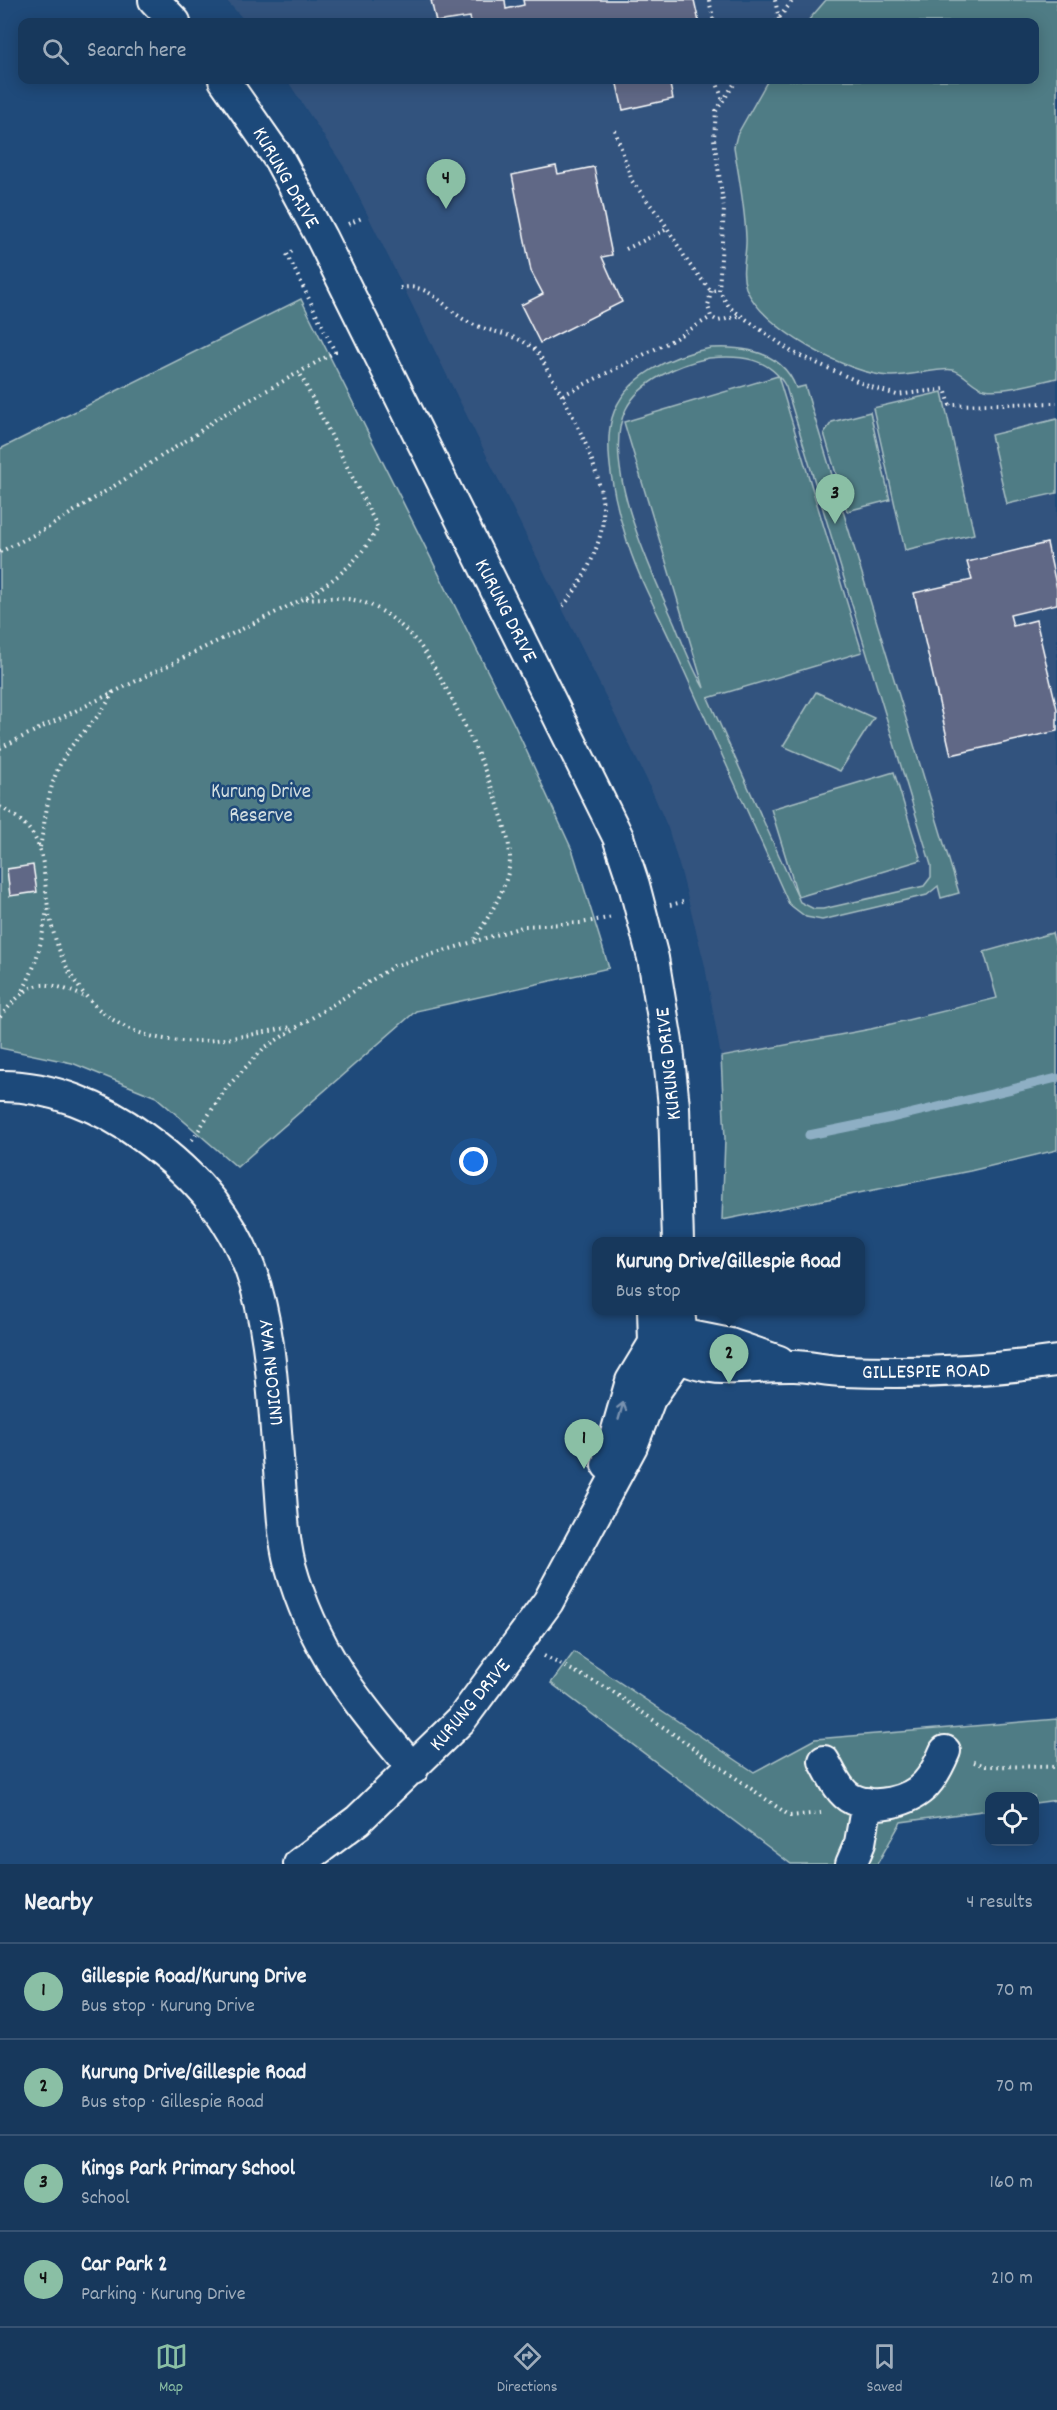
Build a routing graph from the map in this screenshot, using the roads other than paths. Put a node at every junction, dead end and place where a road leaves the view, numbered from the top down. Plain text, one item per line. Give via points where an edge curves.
1 (154, 0) edge
2 (171, 18) edge
3 (227, 84) edge
4 (0, 1086) edge
5 (674, 1180) junction
6 (659, 1237) edge
7 (678, 1237) edge
8 (655, 1315) edge
9 (673, 1337) edge
10 (1057, 1361) edge
11 (945, 1751) road end
12 (824, 1761) dead end
13 (413, 1769) junction
14 (867, 1803) junction
15 (300, 1864) edge
16 (851, 1864) edge

1 - 2 street
3 - 5 street, KURUNG DRIVE via 279,159 321,237 618,837 641,911 659,990 674,1106
4 - 13 street, UNICORN WAY via 54,1094 118,1119 177,1163 206,1191 228,1221 258,1289 267,1329 290,1565 322,1648 350,1694
5 - 6 street, KURUNG DRIVE
5 - 7 street, KURUNG DRIVE
8 - 9 street
9 - 10 street, GILLESPIE ROAD via 727,1370 794,1366 839,1371 960,1372
9 - 13 street, KURUNG DRIVE via 632,1446 548,1602 461,1720
11 - 14 street via 924,1786 887,1803
12 - 14 street via 850,1798
13 - 15 street, KURUNG DRIVE via 358,1820
14 - 16 street via 860,1843

